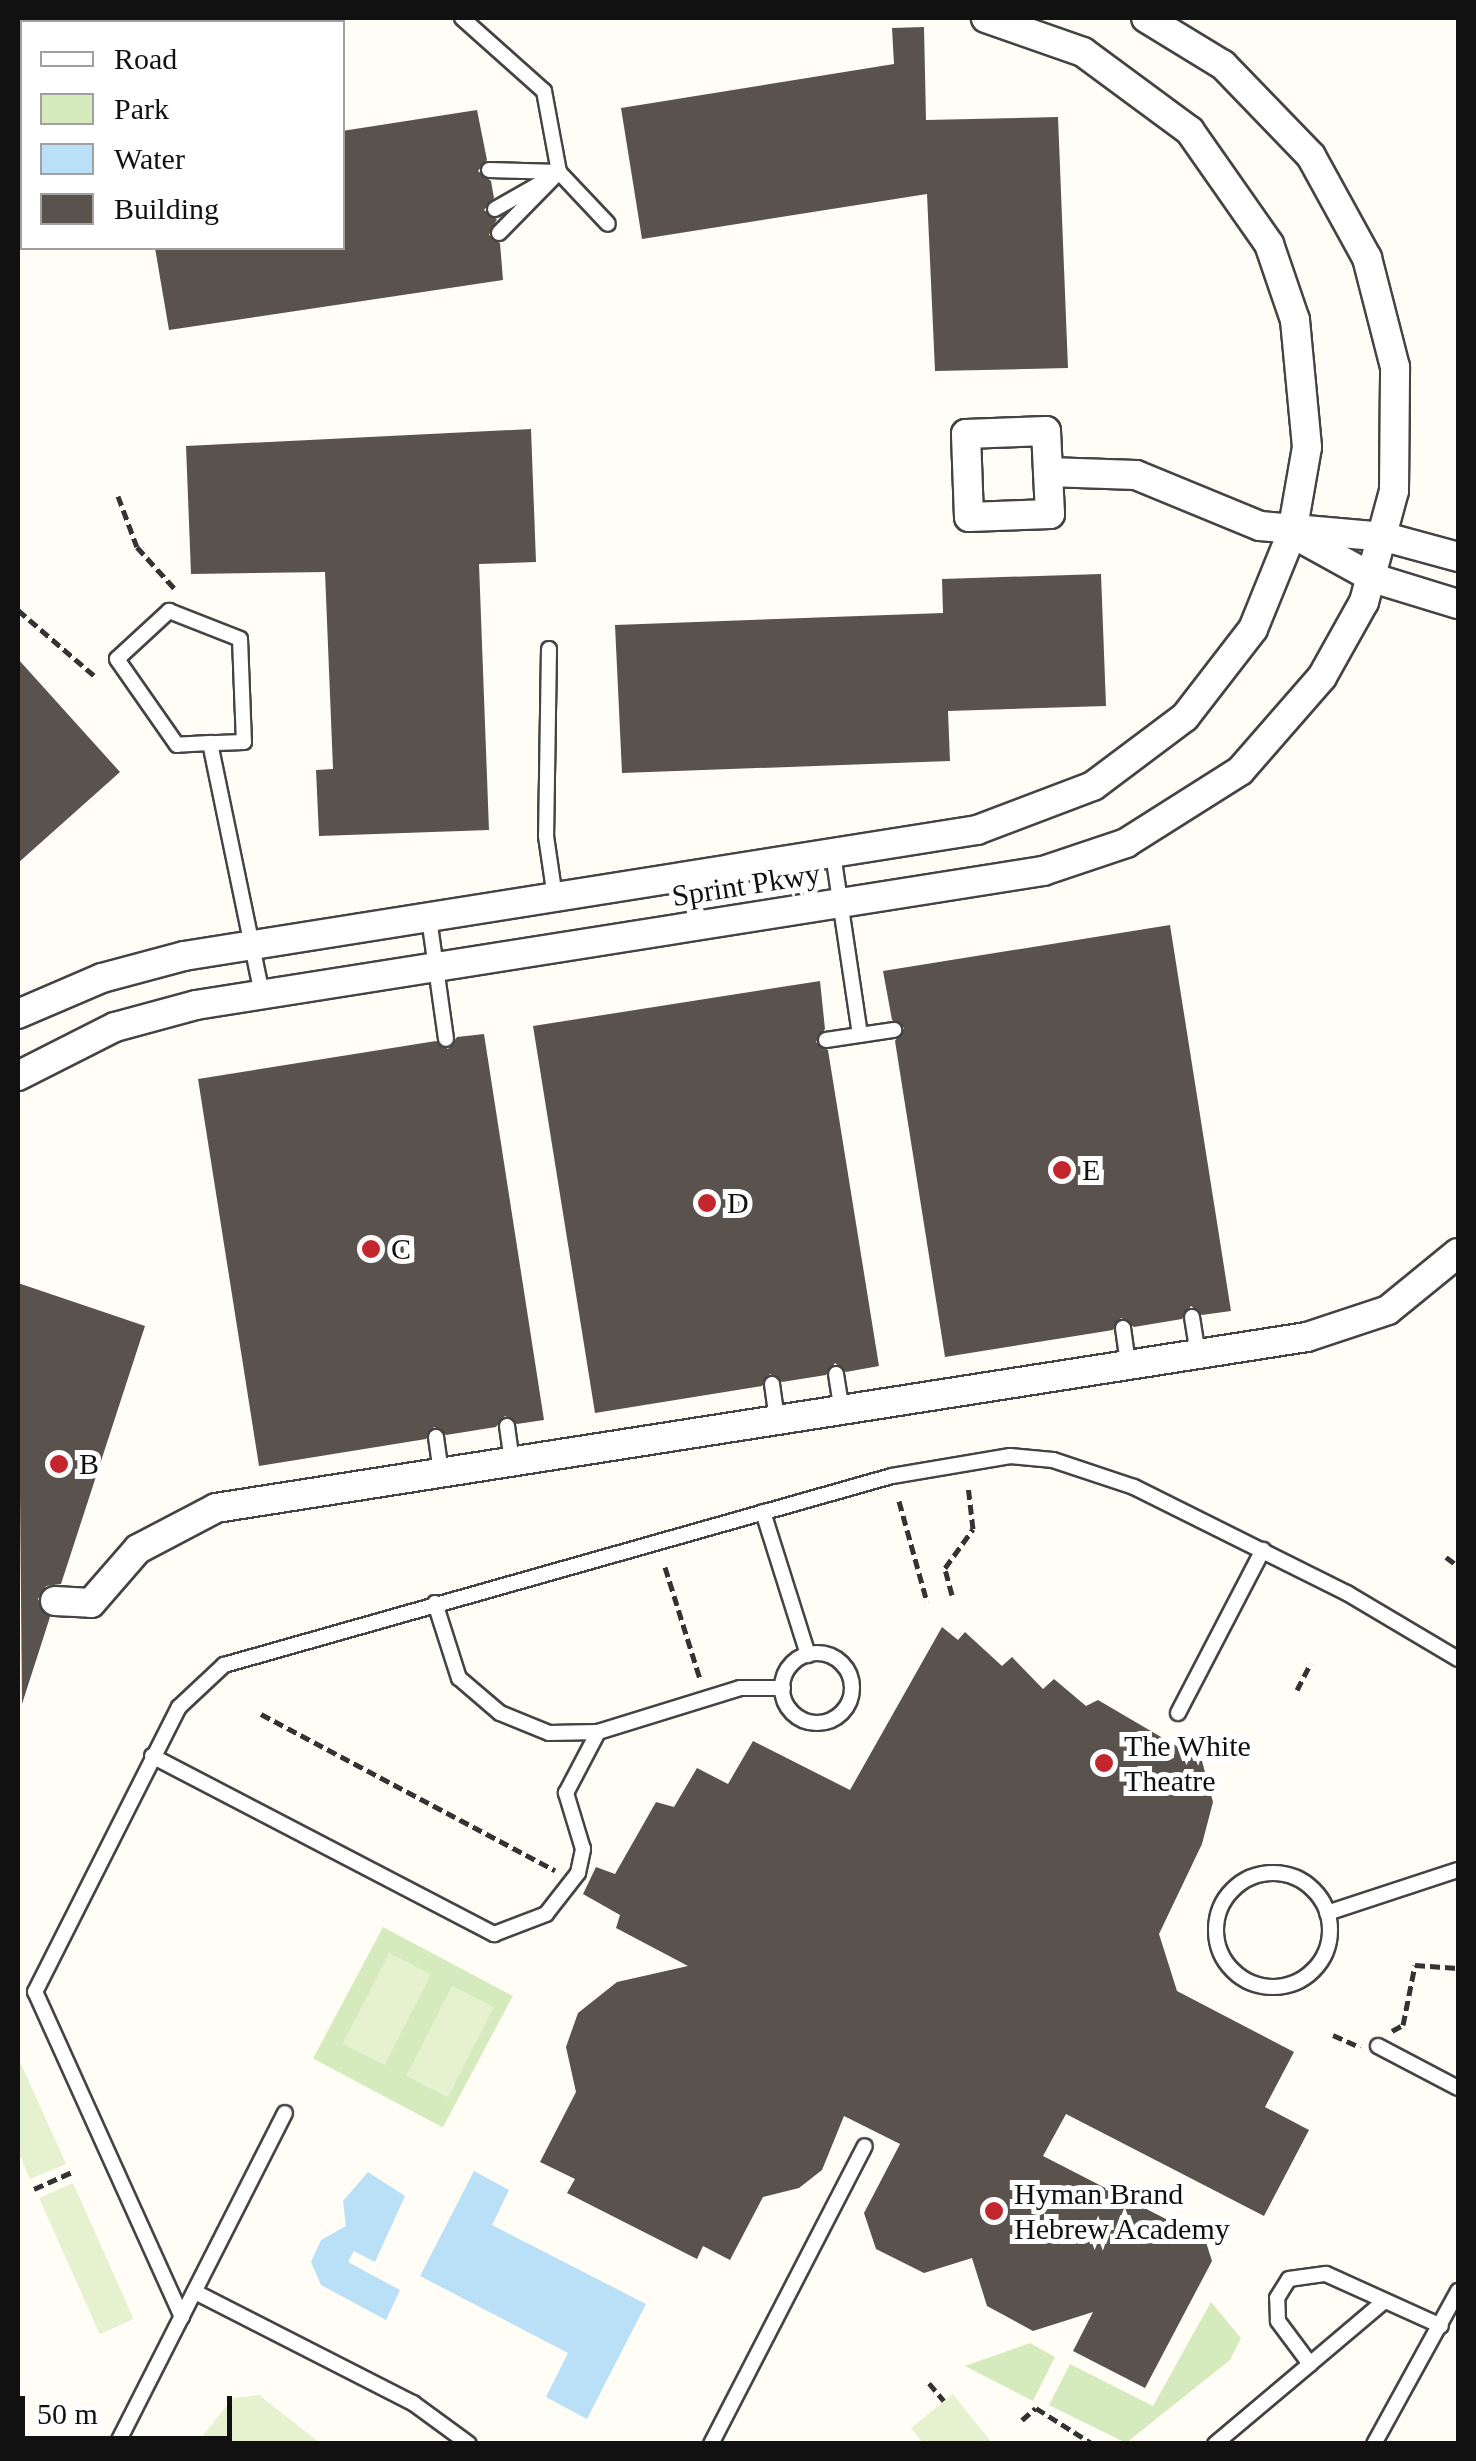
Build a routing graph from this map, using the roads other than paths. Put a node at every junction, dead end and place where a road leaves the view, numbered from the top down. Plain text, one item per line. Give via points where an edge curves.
1 (462, 18) edge
2 (986, 18) edge
3 (1146, 18) edge
4 (489, 170) dead end
5 (559, 172) junction
6 (496, 209) dead end
7 (608, 224) dead end
8 (499, 233) dead end
9 (1048, 472) dead end
10 (1292, 533) junction
11 (1385, 537) junction
12 (1458, 557) edge
13 (1372, 578) junction
14 (1458, 604) edge
15 (549, 649) dead end
16 (210, 743) junction
17 (833, 854) junction
18 (555, 898) junction
19 (840, 903) junction
20 (429, 918) junction
21 (254, 944) junction
22 (436, 967) junction
23 (262, 994) junction
24 (18, 1014) edge
25 (894, 1030) dead end
26 (860, 1035) junction
27 (446, 1039) dead end
28 (826, 1040) dead end
29 (18, 1076) edge
30 (1458, 1253) edge
31 (1192, 1317) dead end
32 (1123, 1328) dead end
33 (1198, 1354) junction
34 (1128, 1364) junction
35 (836, 1374) dead end
36 (772, 1384) dead end
37 (842, 1410) junction
38 (777, 1420) junction
39 (507, 1426) dead end
40 (436, 1437) dead end
41 (512, 1461) junction
42 (441, 1472) junction
43 (763, 1512) junction
44 (1263, 1550) junction
45 (56, 1601) dead end
46 (435, 1603) junction
47 (808, 1655) junction
48 (1458, 1660) edge
49 (783, 1688) junction
50 (1178, 1713) dead end
51 (598, 1732) junction
52 (152, 1756) junction
53 (1458, 1870) edge
54 (1327, 1913) junction
55 (1377, 2041) road end
56 (1458, 2088) edge
57 (284, 2114) dead end
58 (865, 2146) dead end
59 (1458, 2291) edge
60 (194, 2292) junction
61 (1382, 2304) junction
62 (182, 2317) junction
63 (1441, 2326) junction
64 (1310, 2364) junction
65 (117, 2444) edge
66 (470, 2444) edge
67 (710, 2444) edge
68 (1215, 2444) edge
69 (1374, 2444) edge

1 - 5 lane via 544,92
2 - 10 street, Sprint Pkwy via 1045,34 1118,72 1190,131 1245,201 1284,282 1303,363 1308,447
3 - 11 street, Sprint Pkwy via 1223,66 1284,122 1351,223 1380,294 1395,367 1398,448
4 - 5 lane
5 - 6 lane
5 - 7 lane
5 - 8 lane
9 - 10 street via 1136,475 1225,516
10 - 11 street
10 - 13 street
10 - 17 street, Sprint Pkwy via 1271,595 1235,658 1185,717 1122,769 1014,820
11 - 12 street
11 - 13 street, Sprint Pkwy
13 - 14 street
13 - 19 street, Sprint Pkwy via 1342,647 1300,708 1240,771 1179,814 1126,843 1042,871
15 - 18 lane via 546,836
16 - 16 lane via 244,742 240,639 169,611 117,659 177,744
16 - 21 lane
17 - 18 street, Sprint Pkwy
17 - 19 lane
18 - 20 street, Sprint Pkwy
19 - 22 street, Sprint Pkwy
19 - 26 lane
20 - 21 street, Sprint Pkwy
20 - 22 lane
21 - 23 lane
21 - 24 street, Sprint Pkwy via 146,964
22 - 23 street, Sprint Pkwy
22 - 27 lane
23 - 29 street, Sprint Pkwy via 116,1028
25 - 26 lane
26 - 28 lane
30 - 33 street via 1388,1310 1344,1328
31 - 33 lane
32 - 34 lane
33 - 34 street
34 - 37 street
35 - 37 lane
36 - 38 lane
37 - 38 street
38 - 41 street
39 - 41 lane
40 - 42 lane
41 - 42 street
42 - 45 street via 189,1517 138,1549 91,1603
43 - 44 lane via 952,1461 1010,1456 1095,1472
43 - 46 lane
43 - 47 lane
44 - 48 lane
44 - 50 lane
46 - 51 lane via 448,1654 478,1697 549,1733
46 - 52 lane via 224,1665 179,1707
47 - 49 lane via 794,1663
47 - 49 lane via 845,1667 852,1688 845,1710 826,1722 803,1720 786,1705
49 - 51 lane via 712,1697
51 - 52 lane via 566,1793 584,1849 574,1880 546,1914 494,1934
52 - 62 lane via 36,1992
53 - 54 lane
54 - 54 lane via 1304,1882 1265,1874 1230,1891 1220,1908 1218,1946 1238,1976 1290,1985 1319,1964
55 - 56 lane
57 - 60 lane
58 - 67 lane
59 - 63 lane
60 - 62 lane
60 - 66 lane via 413,2402
61 - 63 lane
61 - 64 lane
61 - 64 lane via 1326,2274 1290,2279 1277,2298 1278,2321
62 - 65 lane
63 - 69 lane
64 - 68 lane

